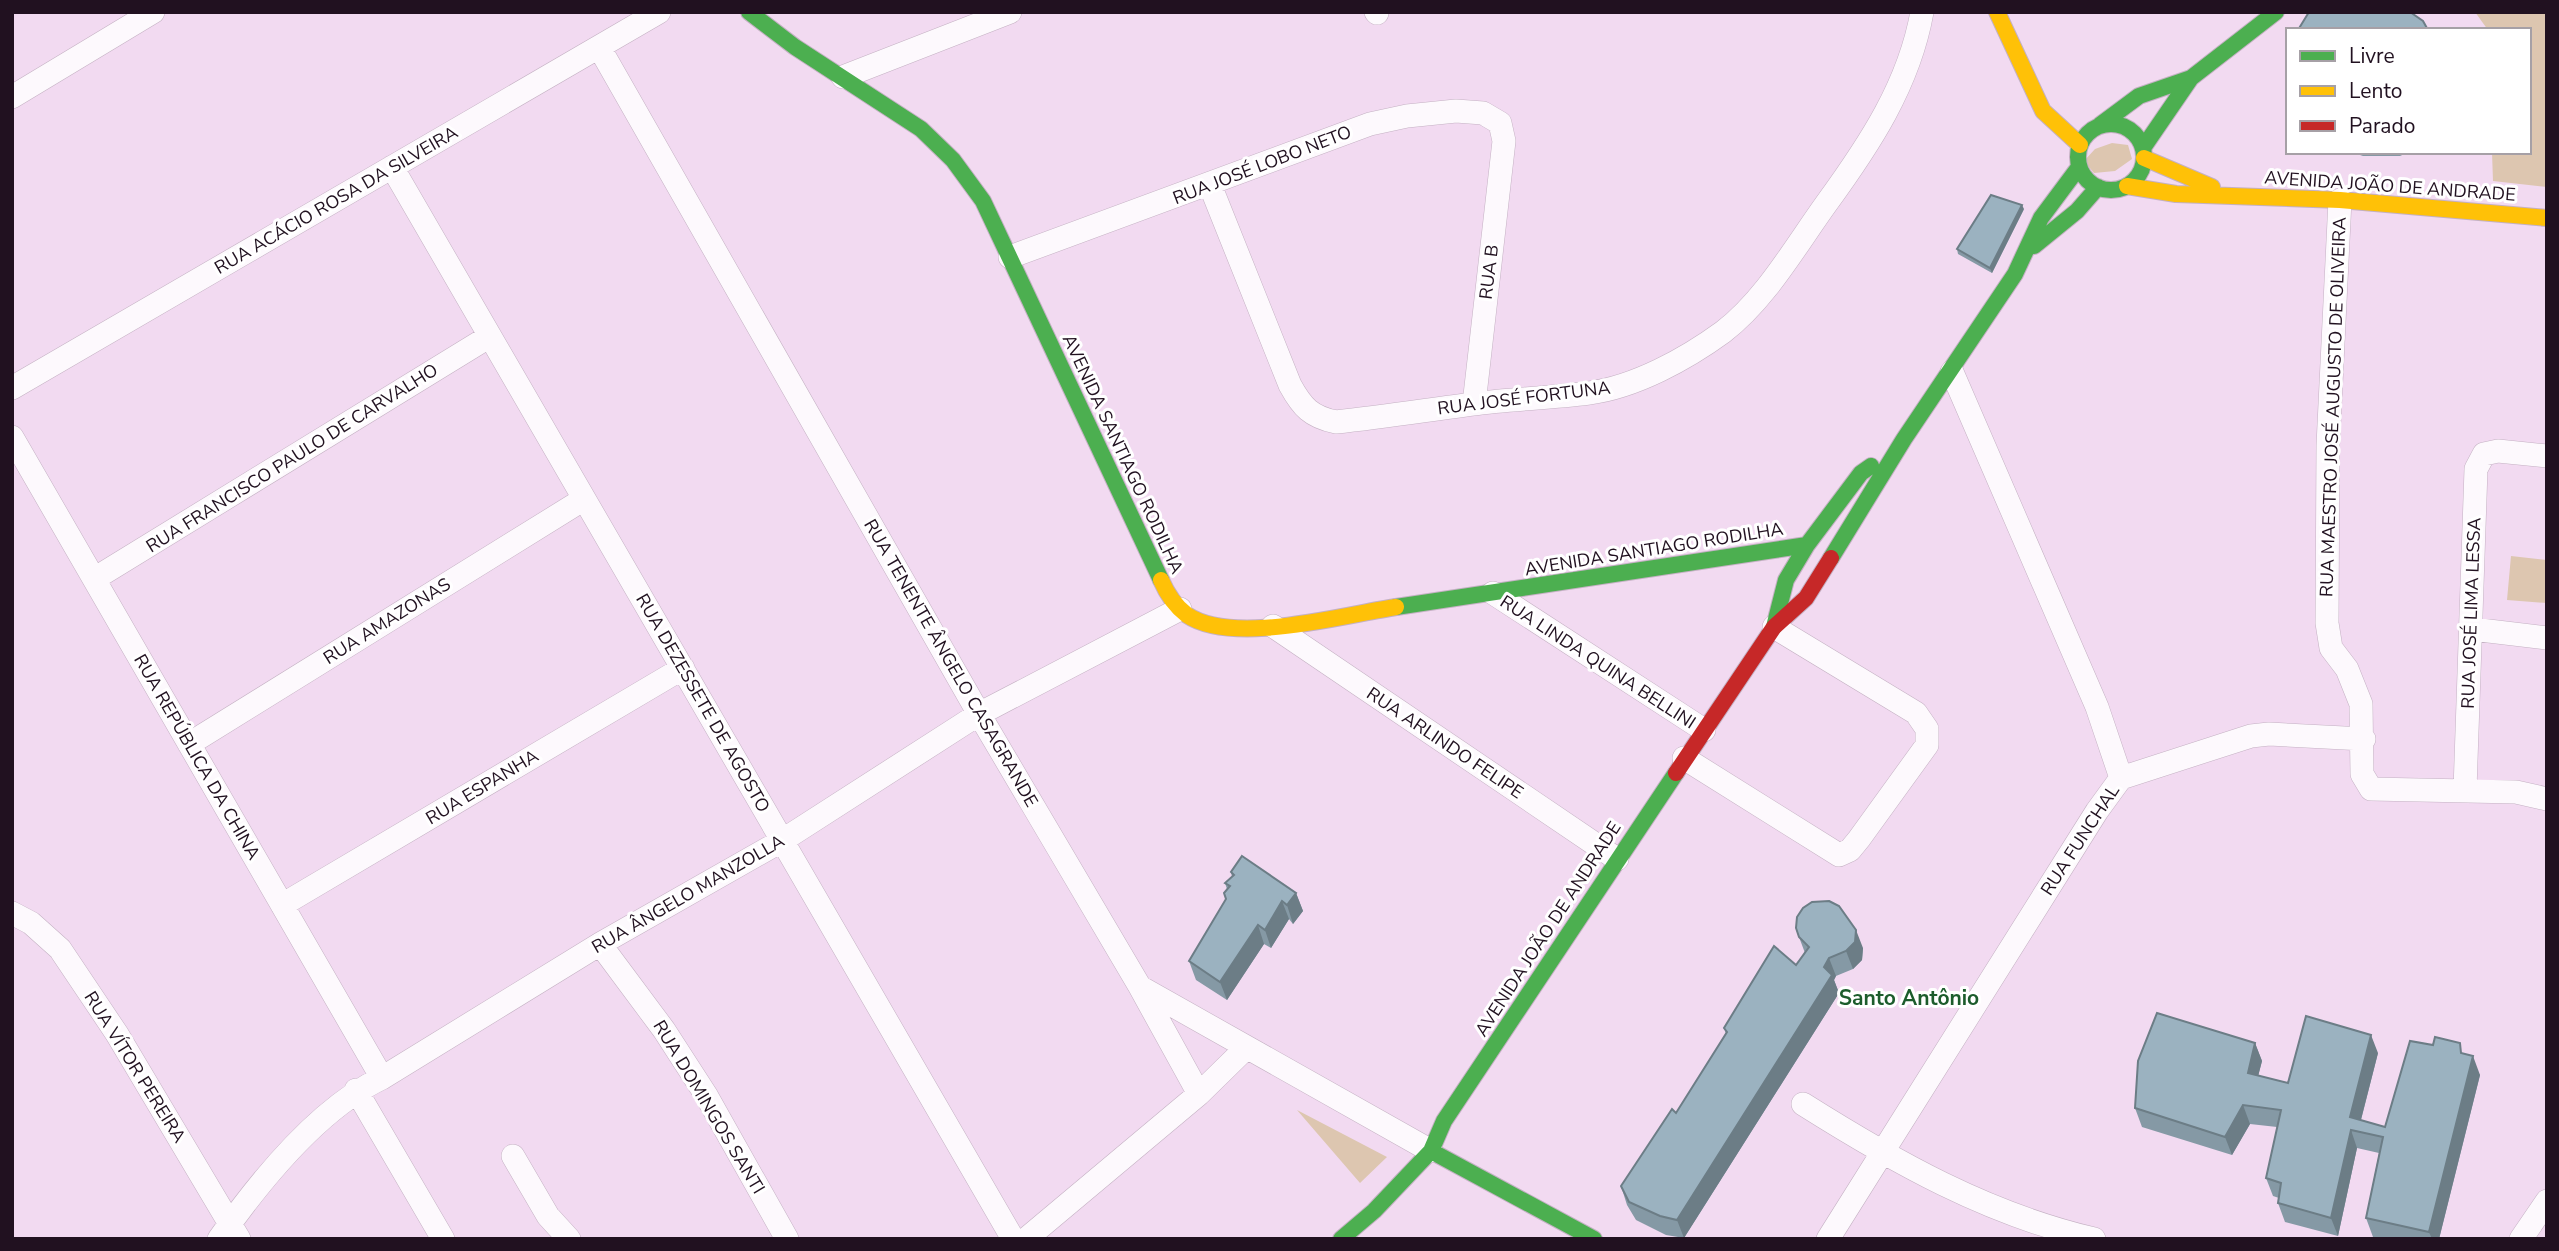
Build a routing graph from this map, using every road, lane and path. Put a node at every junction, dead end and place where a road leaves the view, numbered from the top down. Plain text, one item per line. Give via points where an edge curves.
1 (659, 12) edge
2 (749, 12) edge
3 (1010, 12) edge
4 (1922, 12) edge
5 (2276, 12) edge
6 (142, 15) edge
7 (2004, 15) edge
8 (599, 47) junction
9 (843, 77) junction
10 (2191, 78) junction
11 (12, 97) edge
12 (2100, 125) junction
13 (1504, 141) joint
14 (2080, 145) junction
15 (2143, 153) junction
16 (392, 167) junction
17 (2079, 167) junction
18 (1210, 185) junction
19 (2127, 186) junction
20 (2098, 187) junction
21 (2230, 194) junction
22 (2340, 200) junction
23 (2547, 218) edge
24 (2028, 251) junction
25 (1010, 257) junction
26 (490, 336) junction
27 (1952, 372) junction
28 (12, 388) edge
29 (1474, 404) junction
30 (12, 437) edge
31 (1904, 439) junction
32 (2547, 456) edge
33 (584, 499) junction
34 (1807, 545) junction
35 (1758, 552) junction
36 (94, 579) junction
37 (1786, 580) junction
38 (1493, 593) junction
39 (1180, 609) junction
40 (1781, 620) junction
41 (1273, 626) junction
42 (2472, 629) junction
43 (2547, 638) edge
44 (683, 668) junction
45 (979, 715) junction
46 (1704, 730) junction
47 (2364, 739) junction
48 (189, 744) junction
49 (1684, 758) junction
50 (2121, 778) junction
51 (2465, 790) junction
52 (2547, 799) edge
53 (783, 840) junction
54 (1617, 859) junction
55 (282, 905) junction
56 (12, 913) edge
57 (600, 944) junction
58 (1140, 987) junction
59 (1246, 1048) junction
60 (382, 1078) junction
61 (356, 1090) junction
62 (1199, 1094) junction
63 (1803, 1104) dead end
64 (1431, 1151) junction
65 (1881, 1153) junction
66 (513, 1156) dead end
67 (2547, 1201) edge
68 (1560, 1231) edge
69 (229, 1233) edge
70 (443, 1239) edge
71 (569, 1239) edge
72 (788, 1239) edge
73 (1013, 1239) edge
74 (1026, 1239) edge
75 (1341, 1239) edge
76 (1594, 1239) edge
77 (1828, 1239) edge
78 (2094, 1239) edge
79 (2521, 1239) edge

1 - 8 street, RUA ACÁCIO ROSA DA SILVEIRA
2 - 9 main road, AVENIDA SANTIAGO RODILHA
3 - 9 street
4 - 29 street, RUA JOSÉ FORTUNA via 1901,83 1878,127 1786,259 1723,331 1627,383 1591,393
5 - 10 main road
6 - 11 street
7 - 14 main road via 2043,111
8 - 16 street, RUA ACÁCIO ROSA DA SILVEIRA
8 - 45 street, RUA TENENTE ÂNGELO CASAGRANDE
9 - 25 main road, AVENIDA SANTIAGO RODILHA via 921,129 953,160 983,201
10 - 12 main road via 2139,96
10 - 15 main road
12 - 14 main road
12 - 15 main road via 2131,130
13 - 18 street, RUA JOSÉ LOBO NETO via 1500,123 1483,113 1406,116 1370,124
13 - 29 street, RUA B
14 - 17 main road
15 - 19 main road via 2136,179
15 - 21 main road, AVENIDA JOÃO DE ANDRADE
16 - 26 street, RUA DEZESSETE DE AGOSTO
16 - 28 street, RUA ACÁCIO ROSA DA SILVEIRA
17 - 20 main road
17 - 24 main road, AVENIDA JOÃO DE ANDRADE via 2041,218
18 - 25 street, RUA JOSÉ LOBO NETO
18 - 29 street, RUA JOSÉ FORTUNA via 1290,385 1310,413 1336,422
19 - 20 main road
19 - 21 main road, AVENIDA JOÃO DE ANDRADE via 2176,194
20 - 24 main road, AVENIDA JOÃO DE ANDRADE via 2077,211
21 - 22 main road, AVENIDA JOÃO DE ANDRADE
22 - 23 main road, AVENIDA JOÃO DE ANDRADE
22 - 47 street, RUA MAESTRO JOSÉ AUGUSTO DE OLIVEIRA via 2328,445 2326,607 2331,648 2347,669 2361,704
24 - 27 main road, AVENIDA JOÃO DE ANDRADE
25 - 39 main road, AVENIDA SANTIAGO RODILHA via 1163,585
26 - 33 street, RUA DEZESSETE DE AGOSTO
26 - 36 street, RUA FRANCISCO PAULO DE CARVALHO
27 - 31 main road, AVENIDA JOÃO DE ANDRADE
27 - 50 street, RUA FUNCHAL via 2097,707
30 - 36 street, RUA REPÚBLICA DA CHINA
31 - 34 main road, AVENIDA JOÃO DE ANDRADE via 1861,473
31 - 40 main road, AVENIDA JOÃO DE ANDRADE via 1806,598
32 - 42 street, RUA JOSÉ LIMA LESSA via 2498,451 2484,454 2476,469
33 - 44 street, RUA DEZESSETE DE AGOSTO
33 - 48 street, RUA AMAZONAS
34 - 35 main road, AVENIDA SANTIAGO RODILHA
34 - 37 main road, AVENIDA JOÃO DE ANDRADE
35 - 37 main road via 1781,568
35 - 38 main road, AVENIDA SANTIAGO RODILHA
36 - 48 street, RUA REPÚBLICA DA CHINA
37 - 40 main road, AVENIDA JOÃO DE ANDRADE
38 - 41 main road, AVENIDA SANTIAGO RODILHA
38 - 46 street, RUA LINDA QUINA BELLINI
39 - 41 main road, AVENIDA SANTIAGO RODILHA via 1208,623 1238,629
39 - 45 street, RUA ÂNGELO MANZOLLA
40 - 46 main road, AVENIDA JOÃO DE ANDRADE
40 - 49 street via 1916,713 1927,729 1927,745 1859,839 1839,855
41 - 54 street, RUA ARLINDO FELIPE
42 - 43 street
42 - 51 street, RUA JOSÉ LIMA LESSA
44 - 53 street, RUA DEZESSETE DE AGOSTO
44 - 55 street, RUA ESPANHA
45 - 53 street, RUA ÂNGELO MANZOLLA
45 - 58 street, RUA TENENTE ÂNGELO CASAGRANDE
46 - 49 main road, AVENIDA JOÃO DE ANDRADE
47 - 50 street via 2250,736
47 - 51 street, RUA MAESTRO JOSÉ AUGUSTO DE OLIVEIRA via 2362,774 2371,789
48 - 55 street, RUA REPÚBLICA DA CHINA
49 - 54 main road, AVENIDA JOÃO DE ANDRADE
50 - 65 street, RUA FUNCHAL
51 - 52 street via 2516,792
53 - 57 street, RUA ÂNGELO MANZOLLA
53 - 73 street, RUA DEZESSETE DE AGOSTO
54 - 64 main road, AVENIDA JOÃO DE ANDRADE via 1444,1121
55 - 60 street, RUA REPÚBLICA DA CHINA
56 - 69 street, RUA VÍTOR PEREIRA via 60,949 117,1034
57 - 60 street, RUA ÂNGELO MANZOLLA
57 - 72 street, RUA DOMINGOS SANTI via 706,1095
58 - 59 street, RUA TENENTE ÂNGELO CASAGRANDE
58 - 62 street
59 - 62 street
59 - 64 street, RUA TENENTE ÂNGELO CASAGRANDE
60 - 61 street, RUA ÂNGELO MANZOLLA
61 - 69 street, RUA ÂNGELO MANZOLLA via 291,1151
61 - 70 street
62 - 74 street
63 - 65 street
64 - 68 main road
64 - 75 main road, AVENIDA JOÃO DE ANDRADE
65 - 77 street, RUA FUNCHAL
65 - 78 street via 1987,1206
66 - 71 street via 548,1216
67 - 79 street
68 - 76 main road

